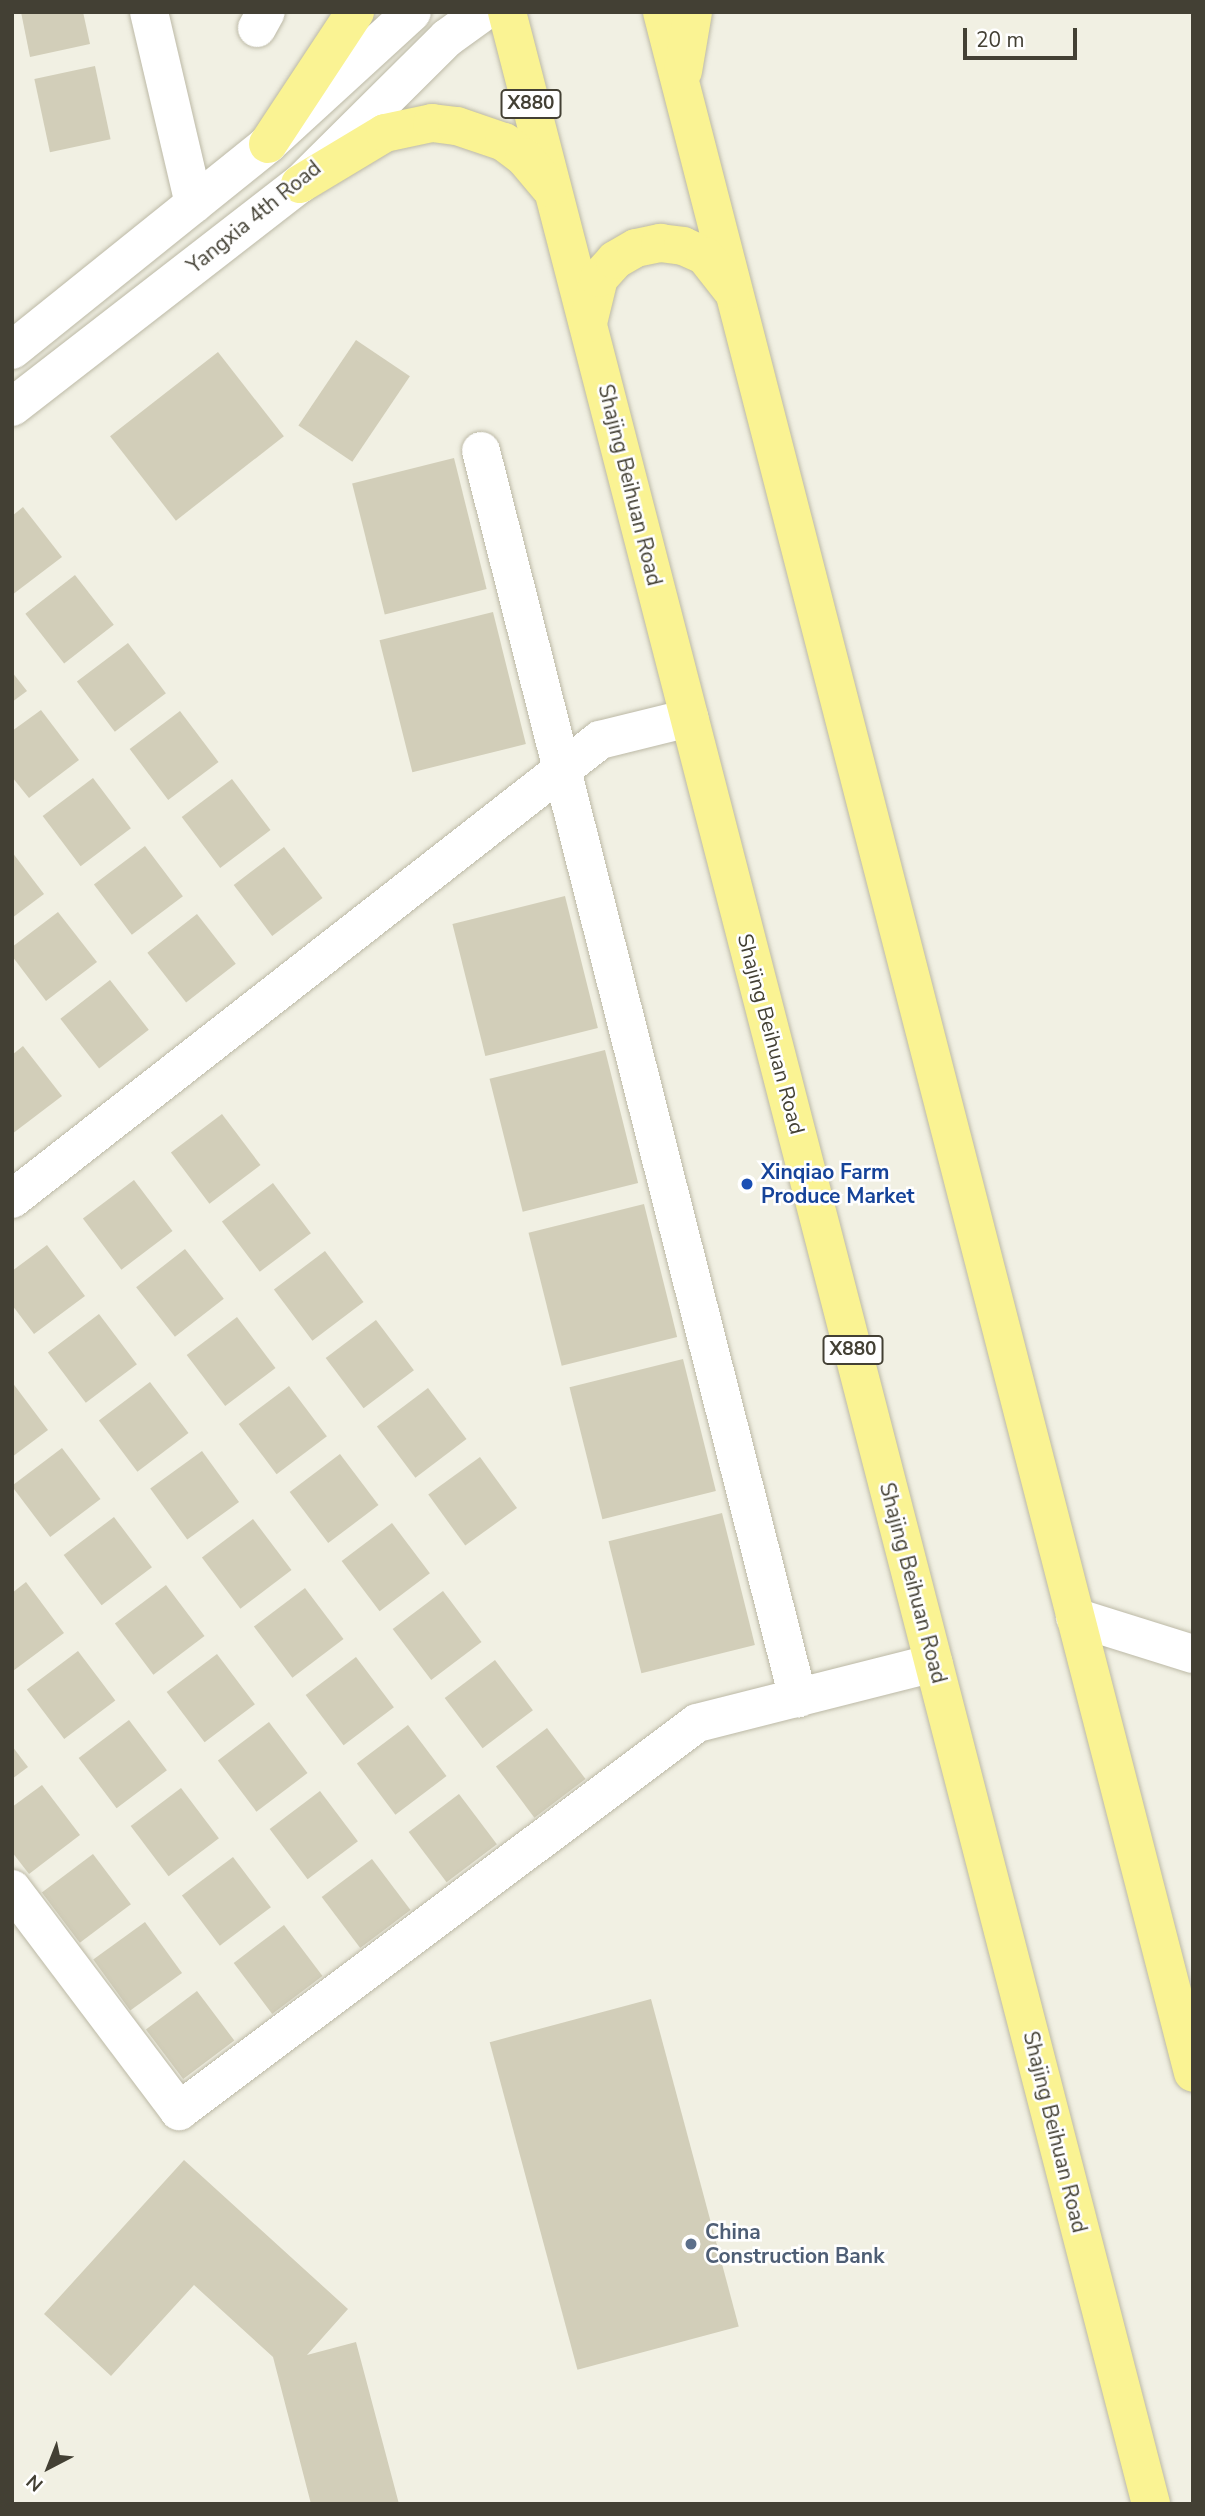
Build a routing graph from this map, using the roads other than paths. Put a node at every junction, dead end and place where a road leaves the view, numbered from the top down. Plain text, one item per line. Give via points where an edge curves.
1 (149, 12) edge
2 (355, 12) edge
3 (412, 12) edge
4 (483, 12) edge
5 (507, 12) edge
6 (662, 12) edge
7 (693, 12) edge
8 (682, 90) junction
9 (268, 144) junction
10 (300, 184) junction
11 (555, 195) junction
12 (194, 204) junction
13 (734, 293) junction
14 (588, 325) junction
15 (12, 350) edge
16 (12, 407) edge
17 (481, 451) dead end
18 (690, 718) junction
19 (562, 769) junction
20 (12, 1199) edge
21 (1075, 1617) junction
22 (1193, 1654) edge
23 (934, 1663) junction
24 (798, 1698) junction
25 (12, 1889) edge
26 (1193, 2073) edge
27 (1151, 2504) edge

1 - 12 street
2 - 9 main road
3 - 9 street
4 - 10 street, Yangxia 4th Road via 447,38
5 - 11 main road, Shajing Beihuan Road / X880
6 - 8 main road
7 - 8 main road
8 - 13 main road
9 - 12 street
10 - 11 main road via 385,133 432,124 457,125 504,142 541,175
10 - 16 street, Yangxia 4th Road
11 - 14 main road, Shajing Beihuan Road / X880
12 - 15 street
13 - 14 main road via 705,256 683,246 660,243 636,248 615,260 599,278
13 - 21 main road
14 - 18 main road, Shajing Beihuan Road / X880
17 - 19 street
18 - 19 street via 600,740
18 - 23 main road, Shajing Beihuan Road / X880
19 - 20 street
19 - 24 street
21 - 22 street
21 - 26 main road
23 - 24 street
23 - 27 main road, Shajing Beihuan Road / X880
24 - 25 street via 697,1723 179,2111

